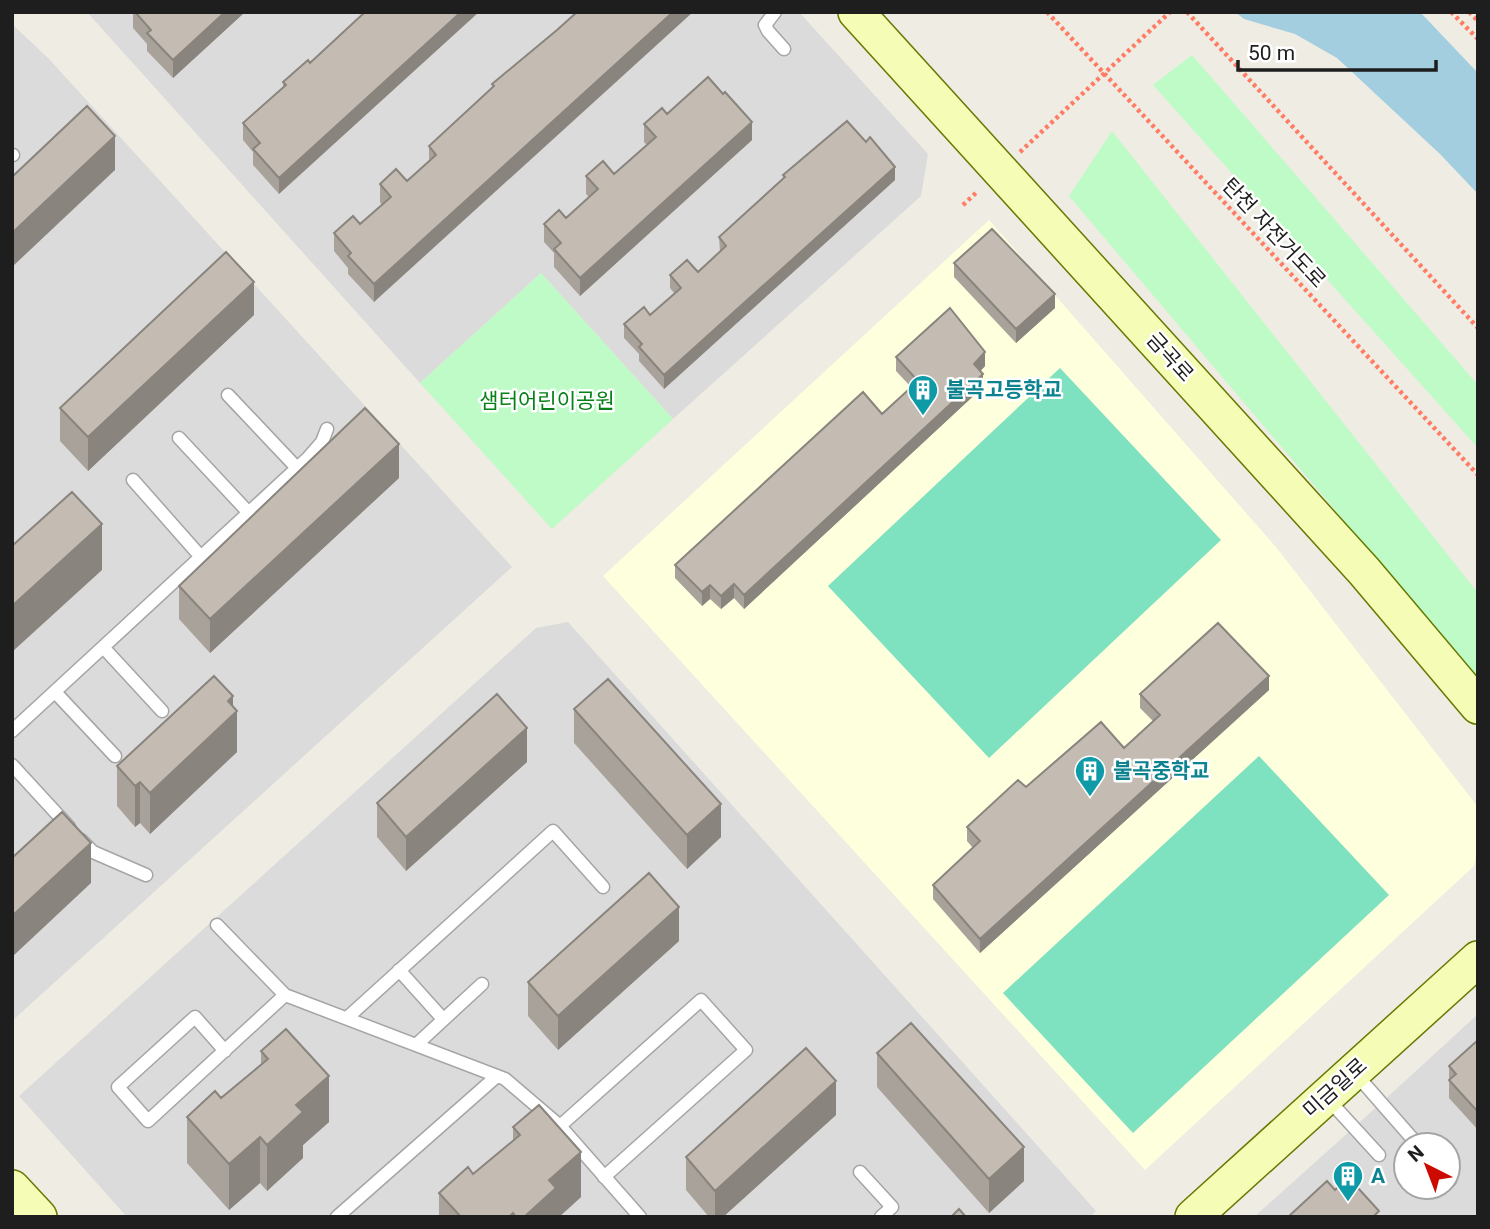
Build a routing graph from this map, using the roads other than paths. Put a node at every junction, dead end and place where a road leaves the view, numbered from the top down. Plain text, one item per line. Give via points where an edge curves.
1 (775, 12) edge
2 (856, 12) edge
3 (784, 49) dead end
4 (228, 395) dead end
5 (327, 429) dead end
6 (179, 438) dead end
7 (297, 468) junction
8 (133, 480) dead end
9 (249, 513) junction
10 (201, 557) junction
11 (103, 647) junction
12 (55, 692) junction
13 (1478, 706) edge
14 (162, 711) dead end
15 (12, 731) edge
16 (115, 756) dead end
17 (12, 765) edge
18 (145, 875) dead end
19 (603, 887) dead end
20 (217, 925) dead end
21 (1478, 959) edge
22 (400, 970) junction
23 (482, 984) dead end
24 (285, 995) junction
25 (346, 1018) junction
26 (443, 1019) junction
27 (416, 1045) junction
28 (225, 1051) junction
29 (1353, 1072) junction
30 (497, 1076) junction
31 (1326, 1097) junction
32 (560, 1126) junction
33 (1406, 1131) edge
34 (1379, 1155) dead end
35 (860, 1172) dead end
36 (604, 1177) junction
37 (12, 1188) edge
38 (39, 1217) edge
39 (337, 1217) edge
40 (640, 1217) edge
41 (881, 1217) edge
42 (1193, 1217) edge

1 - 3 lane via 765,25
2 - 13 main road, 금곡로 via 1355,561
4 - 7 lane
5 - 7 lane via 322,442
6 - 9 lane
7 - 9 lane
8 - 10 lane
9 - 10 lane
10 - 11 lane
11 - 12 lane
11 - 14 lane
12 - 15 lane
12 - 16 lane
17 - 18 lane via 93,852
19 - 22 lane via 553,831
20 - 24 lane
21 - 29 main road, 미금일로
22 - 25 lane
22 - 26 lane
23 - 26 lane
24 - 25 lane
24 - 28 lane
25 - 27 lane
26 - 27 lane
27 - 30 lane
28 - 28 lane via 148,1121 118,1087 195,1017
29 - 31 main road, 미금일로
29 - 33 lane
30 - 32 lane
30 - 39 lane
31 - 34 lane
31 - 42 main road, 미금일로
32 - 36 lane
32 - 36 lane via 701,1000 746,1050
35 - 41 lane via 892,1206
36 - 40 lane
37 - 38 main road

